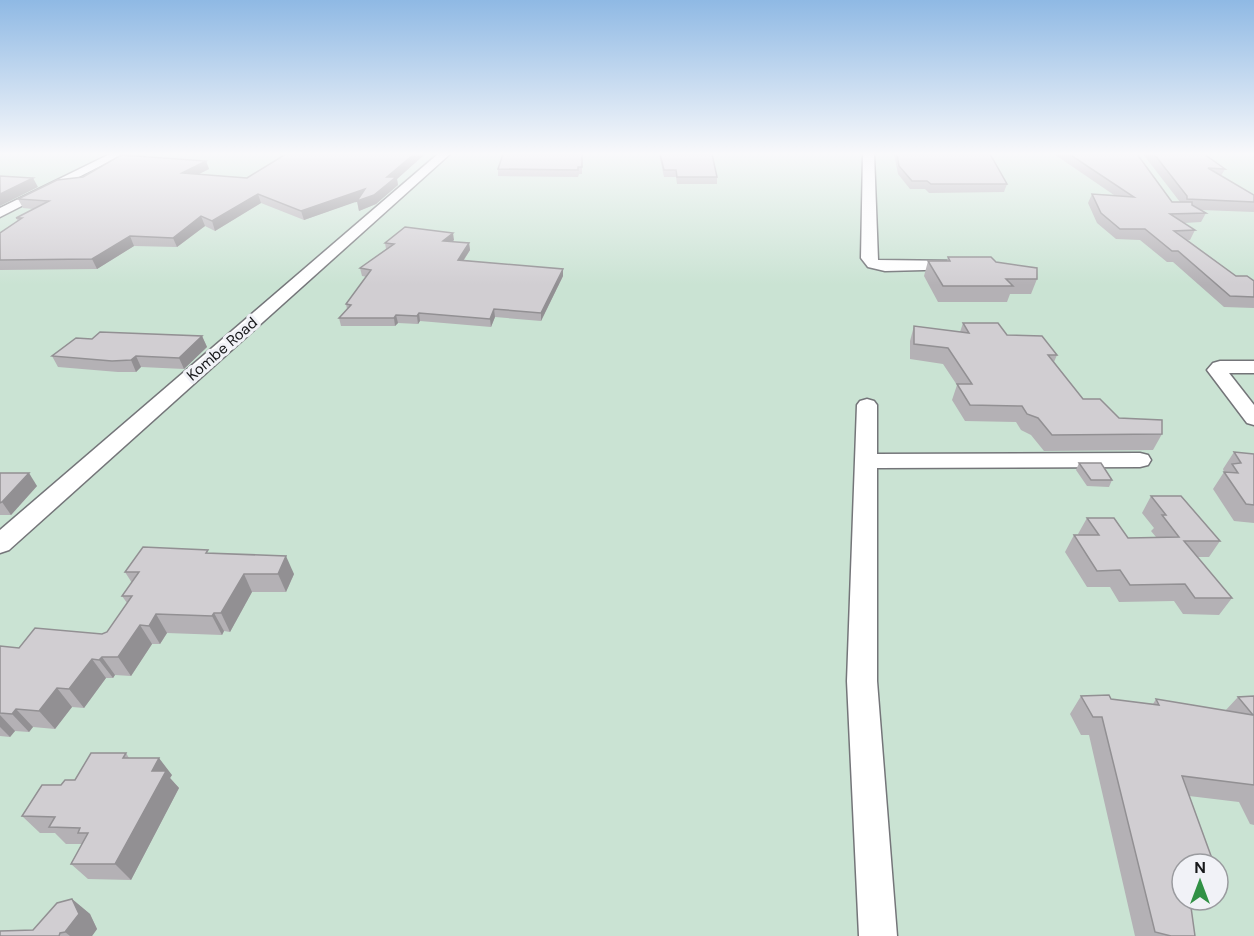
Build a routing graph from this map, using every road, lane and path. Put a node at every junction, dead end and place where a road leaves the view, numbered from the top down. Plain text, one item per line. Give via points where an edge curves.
1 (30, 198) edge
2 (395, 198) edge
3 (868, 198) edge
4 (0, 213) edge
5 (975, 266) edge
6 (1254, 367) edge
7 (867, 405) dead end
8 (1254, 419) edge
9 (1140, 460) dead end
10 (865, 461) junction
11 (0, 544) edge
12 (878, 936) edge

1 - 4 street
2 - 11 street, Kombe Road
3 - 5 street via 869,258 873,264
6 - 8 street via 1217,370
7 - 10 street
9 - 10 street
10 - 12 street via 862,681

